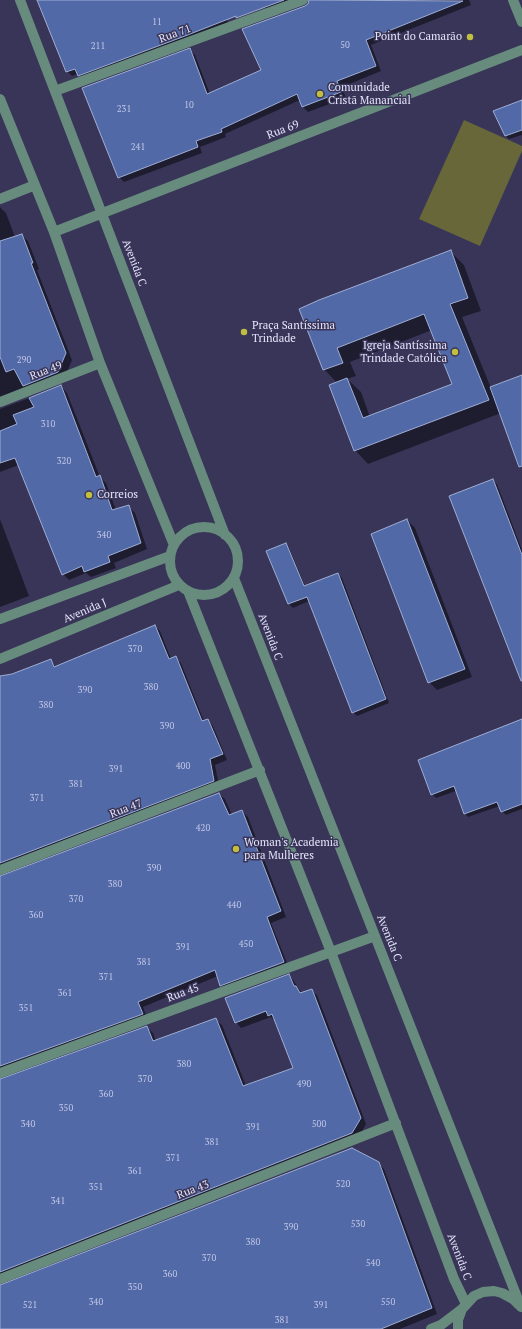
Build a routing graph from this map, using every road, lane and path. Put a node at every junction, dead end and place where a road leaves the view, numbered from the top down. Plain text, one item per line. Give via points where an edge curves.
1 (20, 0) edge
2 (303, 0) edge
3 (513, 0) edge
4 (522, 22) edge
5 (522, 50) edge
6 (54, 91) junction
7 (0, 99) edge
8 (35, 185) junction
9 (0, 199) edge
10 (102, 214) junction
11 (54, 232) junction
12 (100, 363) junction
13 (0, 402) edge
14 (225, 535) junction
15 (174, 545) junction
16 (170, 556) junction
17 (234, 578) junction
18 (179, 585) junction
19 (188, 591) junction
20 (0, 620) edge
21 (0, 659) edge
22 (260, 770) junction
23 (0, 870) edge
24 (375, 936) junction
25 (331, 952) junction
26 (0, 1073) edge
27 (396, 1123) junction
28 (0, 1279) edge
29 (464, 1307) junction
30 (521, 1309) edge
31 (431, 1329) edge
32 (458, 1329) edge

1 - 6 street, Avenida C
2 - 6 street, Rua 71
3 - 4 street
5 - 10 street, Rua 69
6 - 10 street, Avenida C
7 - 8 street
8 - 9 street
8 - 11 street
10 - 11 street, Rua 69
10 - 14 street, Avenida C
11 - 12 street
12 - 13 street, Rua 49
12 - 15 street
14 - 15 street via 206,527 195,529 185,533
14 - 17 street via 237,555 238,566
15 - 16 street
16 - 18 street via 172,571
16 - 20 street, Avenida J
17 - 19 street via 227,587 217,593 205,595
17 - 24 street, Avenida C
18 - 19 street
18 - 21 street, Avenida J
19 - 22 street, Avenida C
22 - 23 street, Rua 47
22 - 25 street, Avenida C
24 - 25 street, Rua 45
24 - 30 street, Avenida C
25 - 26 street, Rua 45
25 - 27 street, Avenida C
27 - 28 street, Rua 43
27 - 29 street, Avenida C
29 - 30 street via 474,1296 494,1291 513,1299
29 - 31 street
29 - 32 street via 458,1320

